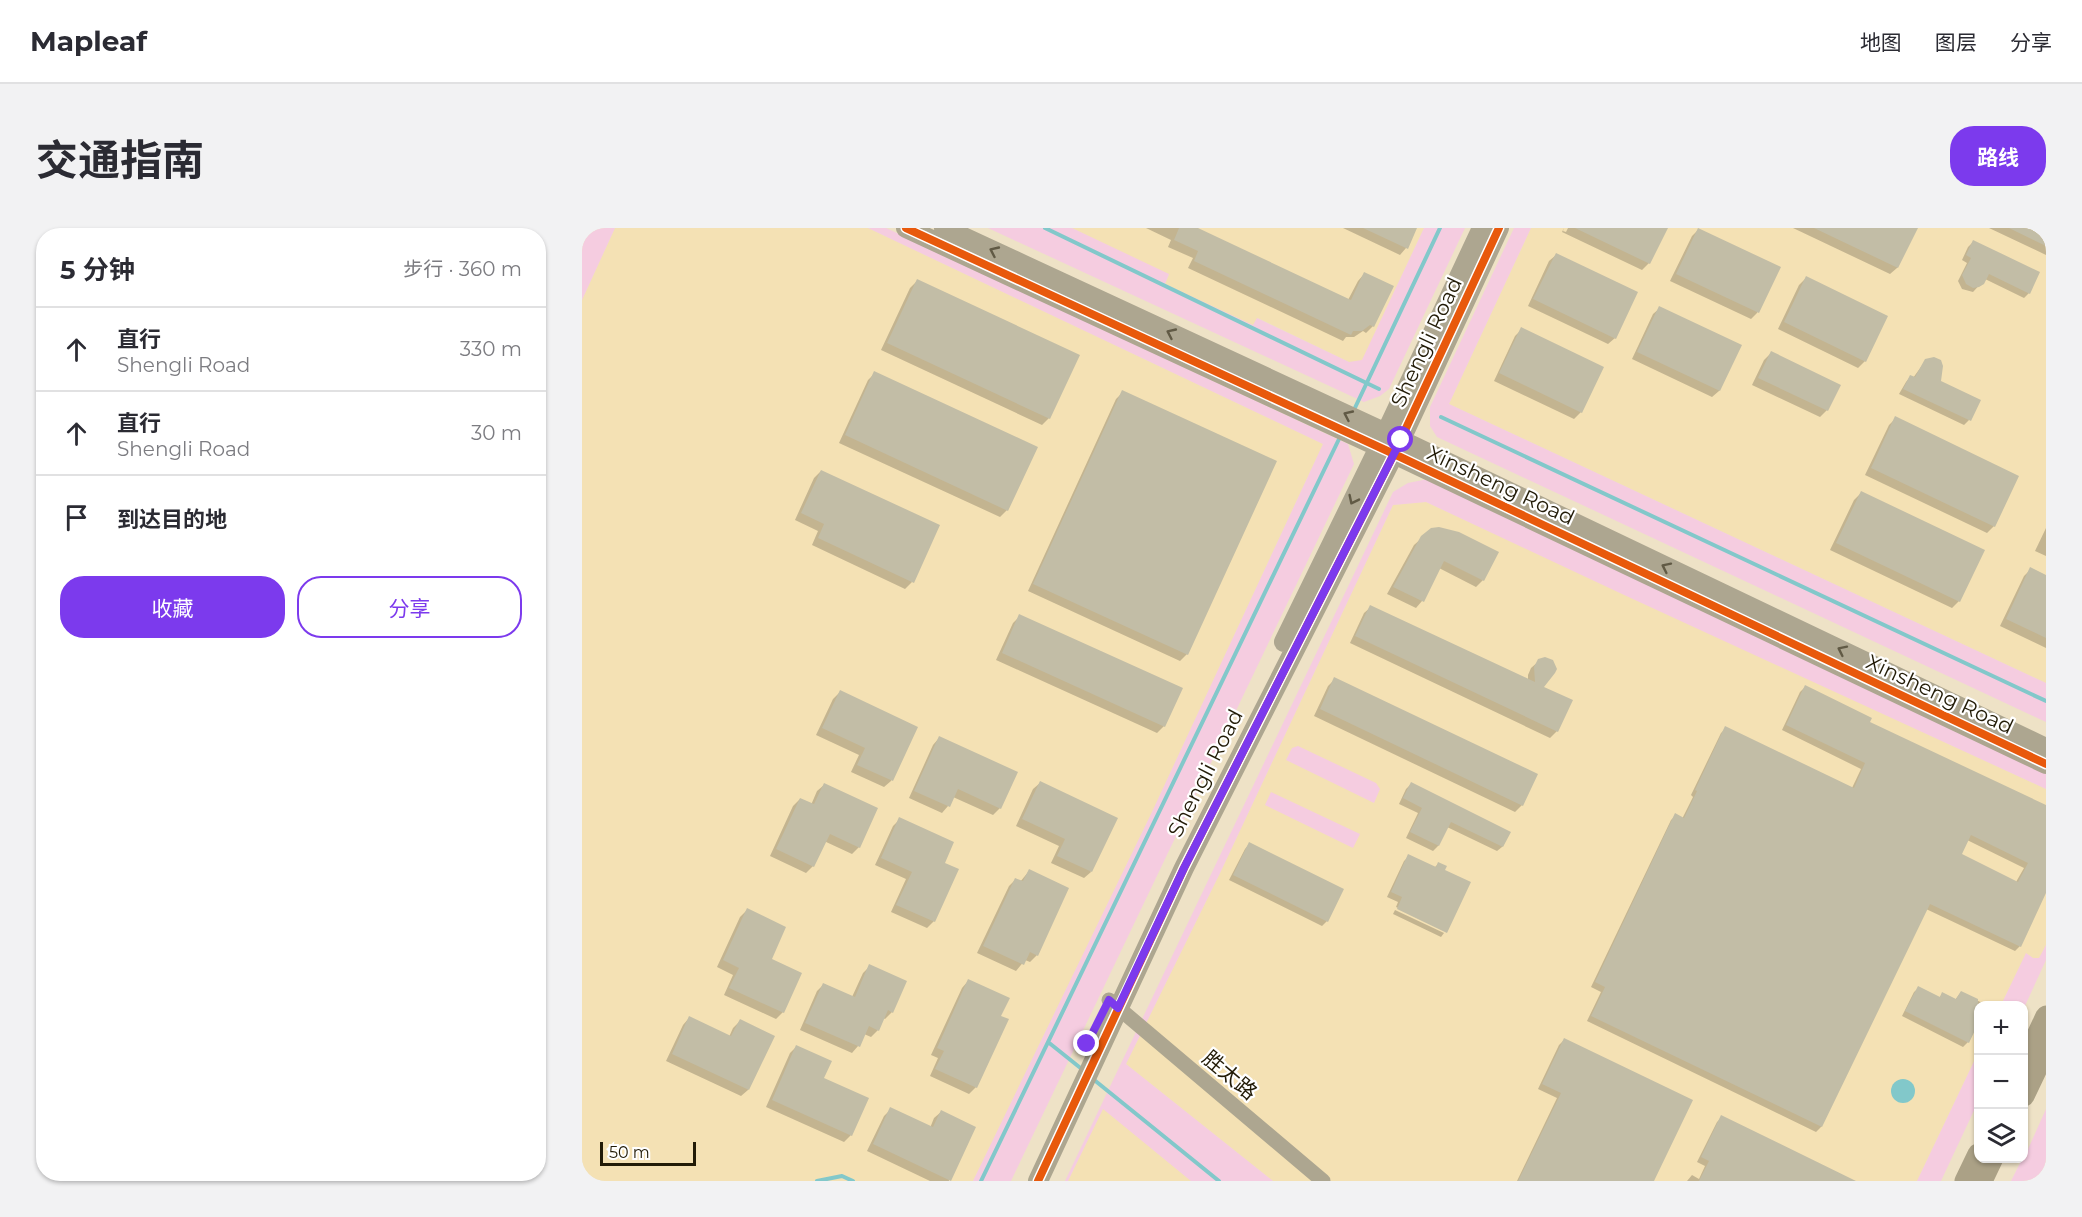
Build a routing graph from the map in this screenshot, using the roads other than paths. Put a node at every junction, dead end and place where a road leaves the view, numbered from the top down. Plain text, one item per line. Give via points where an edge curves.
1 (906, 228) edge
2 (944, 228) edge
3 (1482, 228) edge
4 (1499, 228) edge
5 (1390, 444) junction
6 (2046, 748) edge
7 (2046, 764) edge
8 (1113, 1004) junction
9 (2046, 1016) edge
10 (2046, 1050) edge
11 (2028, 1055) edge
12 (1075, 1084) junction
13 (2028, 1088) edge
14 (1974, 1162) edge
15 (1991, 1163) edge
16 (1023, 1181) edge
17 (1038, 1181) edge
18 (1323, 1181) edge
19 (1965, 1181) edge
20 (1982, 1181) edge

1 - 5 street, Xinsheng Road
5 -> 2 street, Xinsheng Road
3 - 5 street, Shengli Road
4 - 5 street, Shengli Road
6 -> 5 street, Xinsheng Road
5 - 7 street, Xinsheng Road
5 - 8 street, Shengli Road via 1174,863
8 - 12 street, Shengli Road
8 - 18 street, 胜太路
9 - 11 main road
10 - 13 main road
12 - 16 street, Shengli Road
12 - 17 street, Shengli Road
14 - 19 main road
15 - 20 main road

